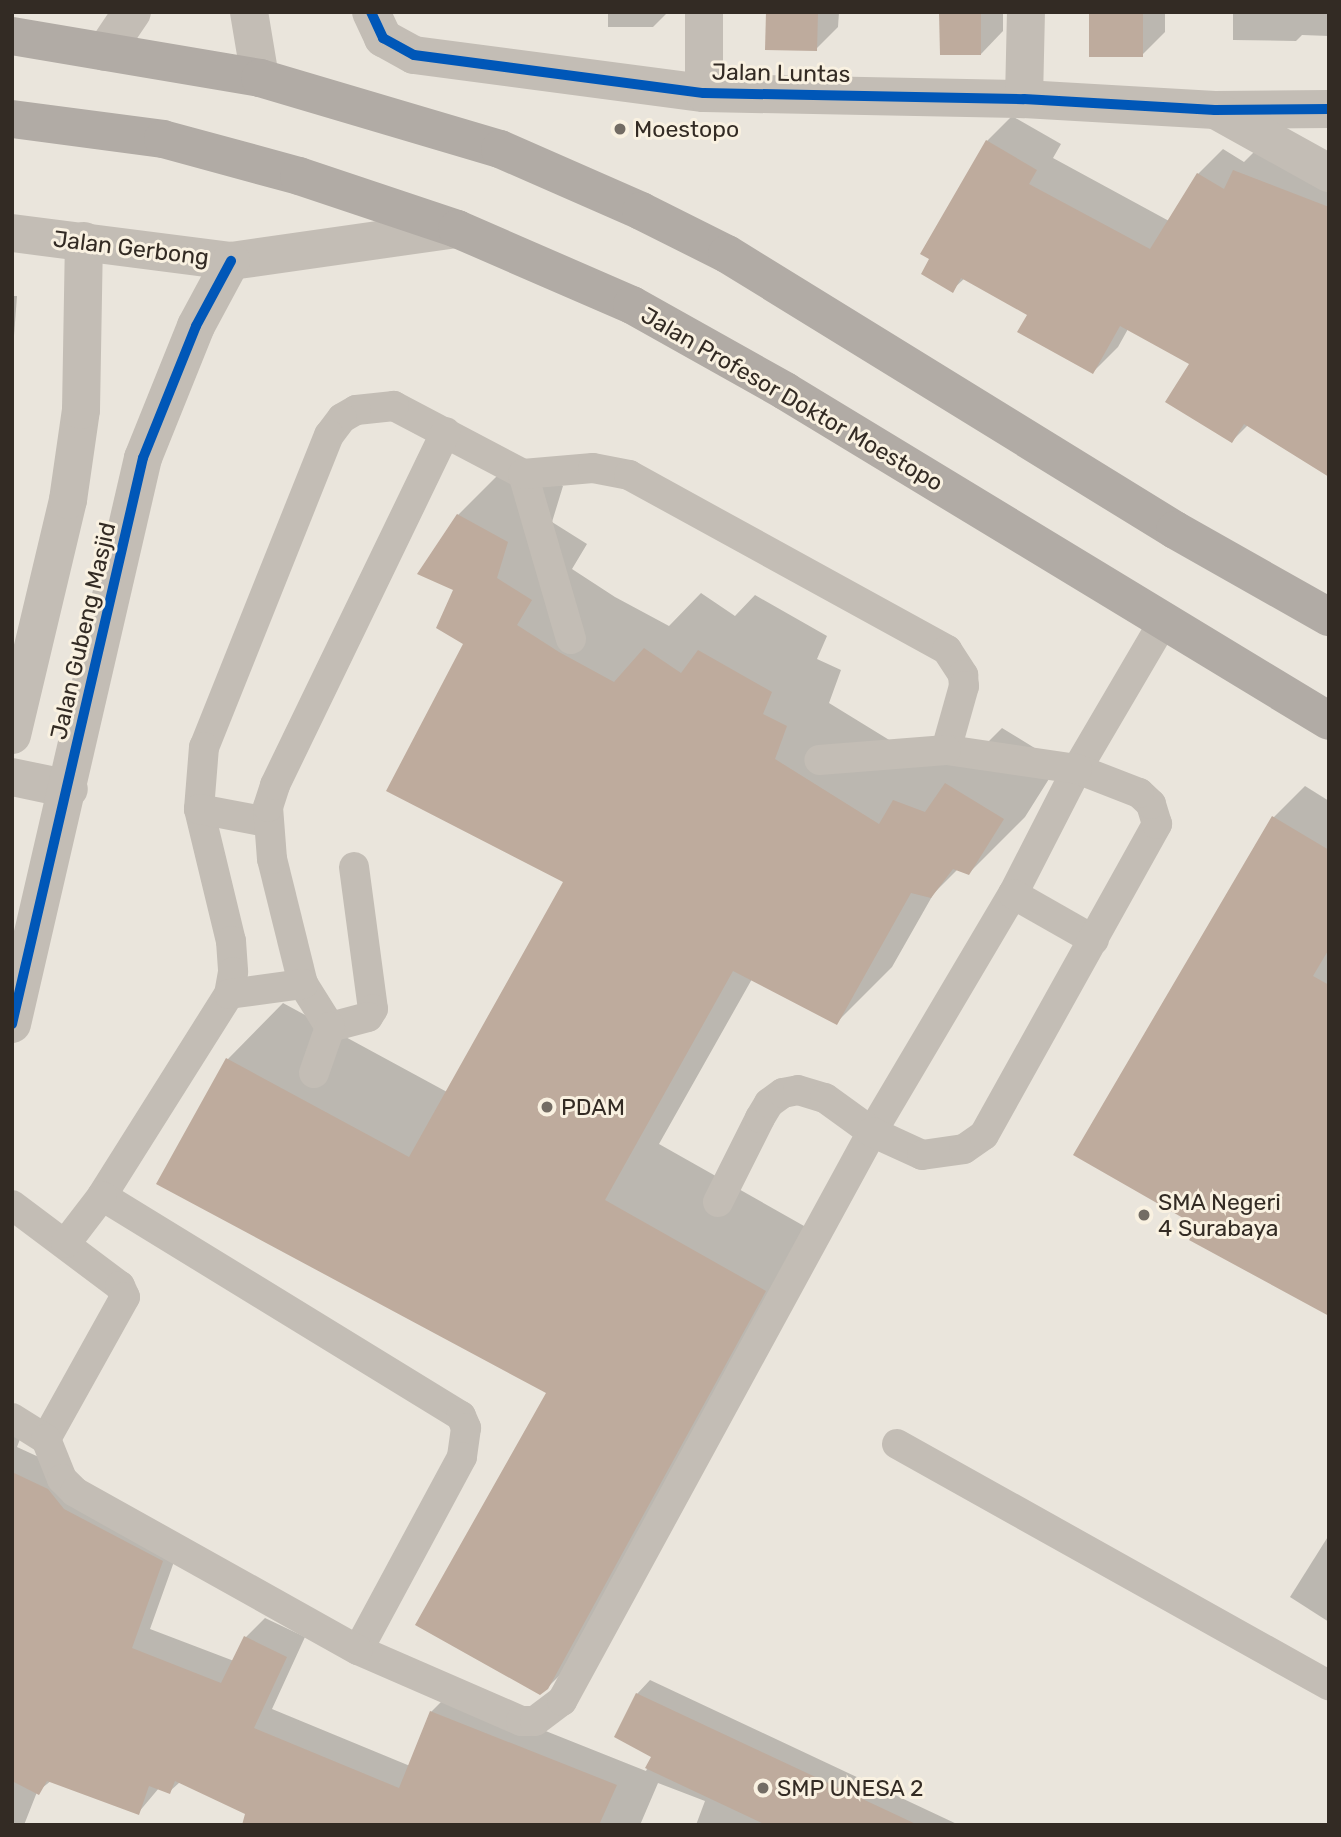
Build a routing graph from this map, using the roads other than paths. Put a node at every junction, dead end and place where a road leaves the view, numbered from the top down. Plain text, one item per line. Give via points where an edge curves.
1 (132, 12) edge
2 (249, 12) edge
3 (371, 12) edge
4 (704, 12) edge
5 (1026, 12) edge
6 (12, 36) edge
7 (105, 52) junction
8 (260, 78) junction
9 (704, 93) junction
10 (1024, 99) junction
11 (1329, 109) edge
12 (1215, 110) junction
13 (12, 120) edge
14 (1329, 173) edge
15 (457, 229) junction
16 (12, 233) edge
17 (84, 241) junction
18 (231, 261) junction
19 (446, 432) junction
20 (523, 474) junction
21 (1329, 617) edge
22 (1164, 621) junction
23 (571, 639) dead end
24 (1329, 721) edge
25 (12, 736) edge
26 (946, 750) junction
27 (819, 760) dead end
28 (1077, 769) junction
29 (12, 777) edge
30 (69, 789) junction
31 (199, 809) junction
32 (267, 822) junction
33 (354, 867) dead end
34 (1013, 894) junction
35 (1094, 940) junction
36 (303, 984) junction
37 (229, 994) junction
38 (12, 1024) edge
39 (330, 1027) junction
40 (314, 1073) dead end
41 (872, 1132) junction
42 (102, 1196) junction
43 (718, 1202) dead end
44 (12, 1205) edge
45 (66, 1243) junction
46 (12, 1418) edge
47 (46, 1439) junction
48 (897, 1444) dead end
49 (358, 1650) junction
50 (1329, 1685) edge

1 - 7 street
2 - 8 street
3 - 9 street, Jalan Luntas via 383,38 414,55
4 - 9 street
5 - 10 street
6 - 7 main road
7 - 8 main road
8 - 21 main road via 500,149 727,254 1175,530
9 - 10 street, Jalan Luntas
10 - 12 street, Jalan Luntas
11 - 12 street
12 - 14 street, Jalan Luntas
13 - 15 main road, Jalan Profesor Doktor Moestopo via 163,139 299,176
15 - 18 street, Jalan Gerbong
15 - 22 main road, Jalan Profesor Doktor Moestopo via 690,335
16 - 17 street, Jalan Gerbong
17 - 18 street, Jalan Gerbong
17 - 25 street, Jalan Gubeng Masjid via 81,410 68,500
18 - 30 street, Jalan Gubeng Masjid via 196,326 143,458
19 - 20 lane
19 - 31 lane via 394,406 356,410 334,426 215,713 204,747
19 - 32 lane via 275,785
20 - 23 lane
20 - 26 lane via 593,468 629,475 947,650 963,675 964,686
22 - 24 main road, Jalan Profesor Doktor Moestopo
22 - 28 lane
26 - 27 lane
26 - 28 lane
28 - 34 lane
28 - 35 lane via 1139,793 1151,804 1157,824
29 - 30 street
30 - 38 street, Jalan Gubeng Masjid
31 - 32 lane
31 - 37 lane via 231,941
32 - 36 lane
33 - 39 lane via 373,1009 368,1017
34 - 35 lane
34 - 41 lane
35 - 41 lane via 984,1135 964,1149 922,1155
36 - 37 lane
36 - 39 lane
37 - 42 lane
39 - 40 lane
41 - 43 lane via 825,1098 799,1090 783,1093 769,1103 760,1118
41 - 49 lane via 554,1710 535,1721 506,1717 415,1671
42 - 45 lane
42 - 49 lane via 461,1416 466,1428 462,1457
44 - 45 lane
45 - 47 lane via 120,1286 125,1297
46 - 47 lane
47 - 49 lane via 62,1479 75,1492
48 - 50 lane

